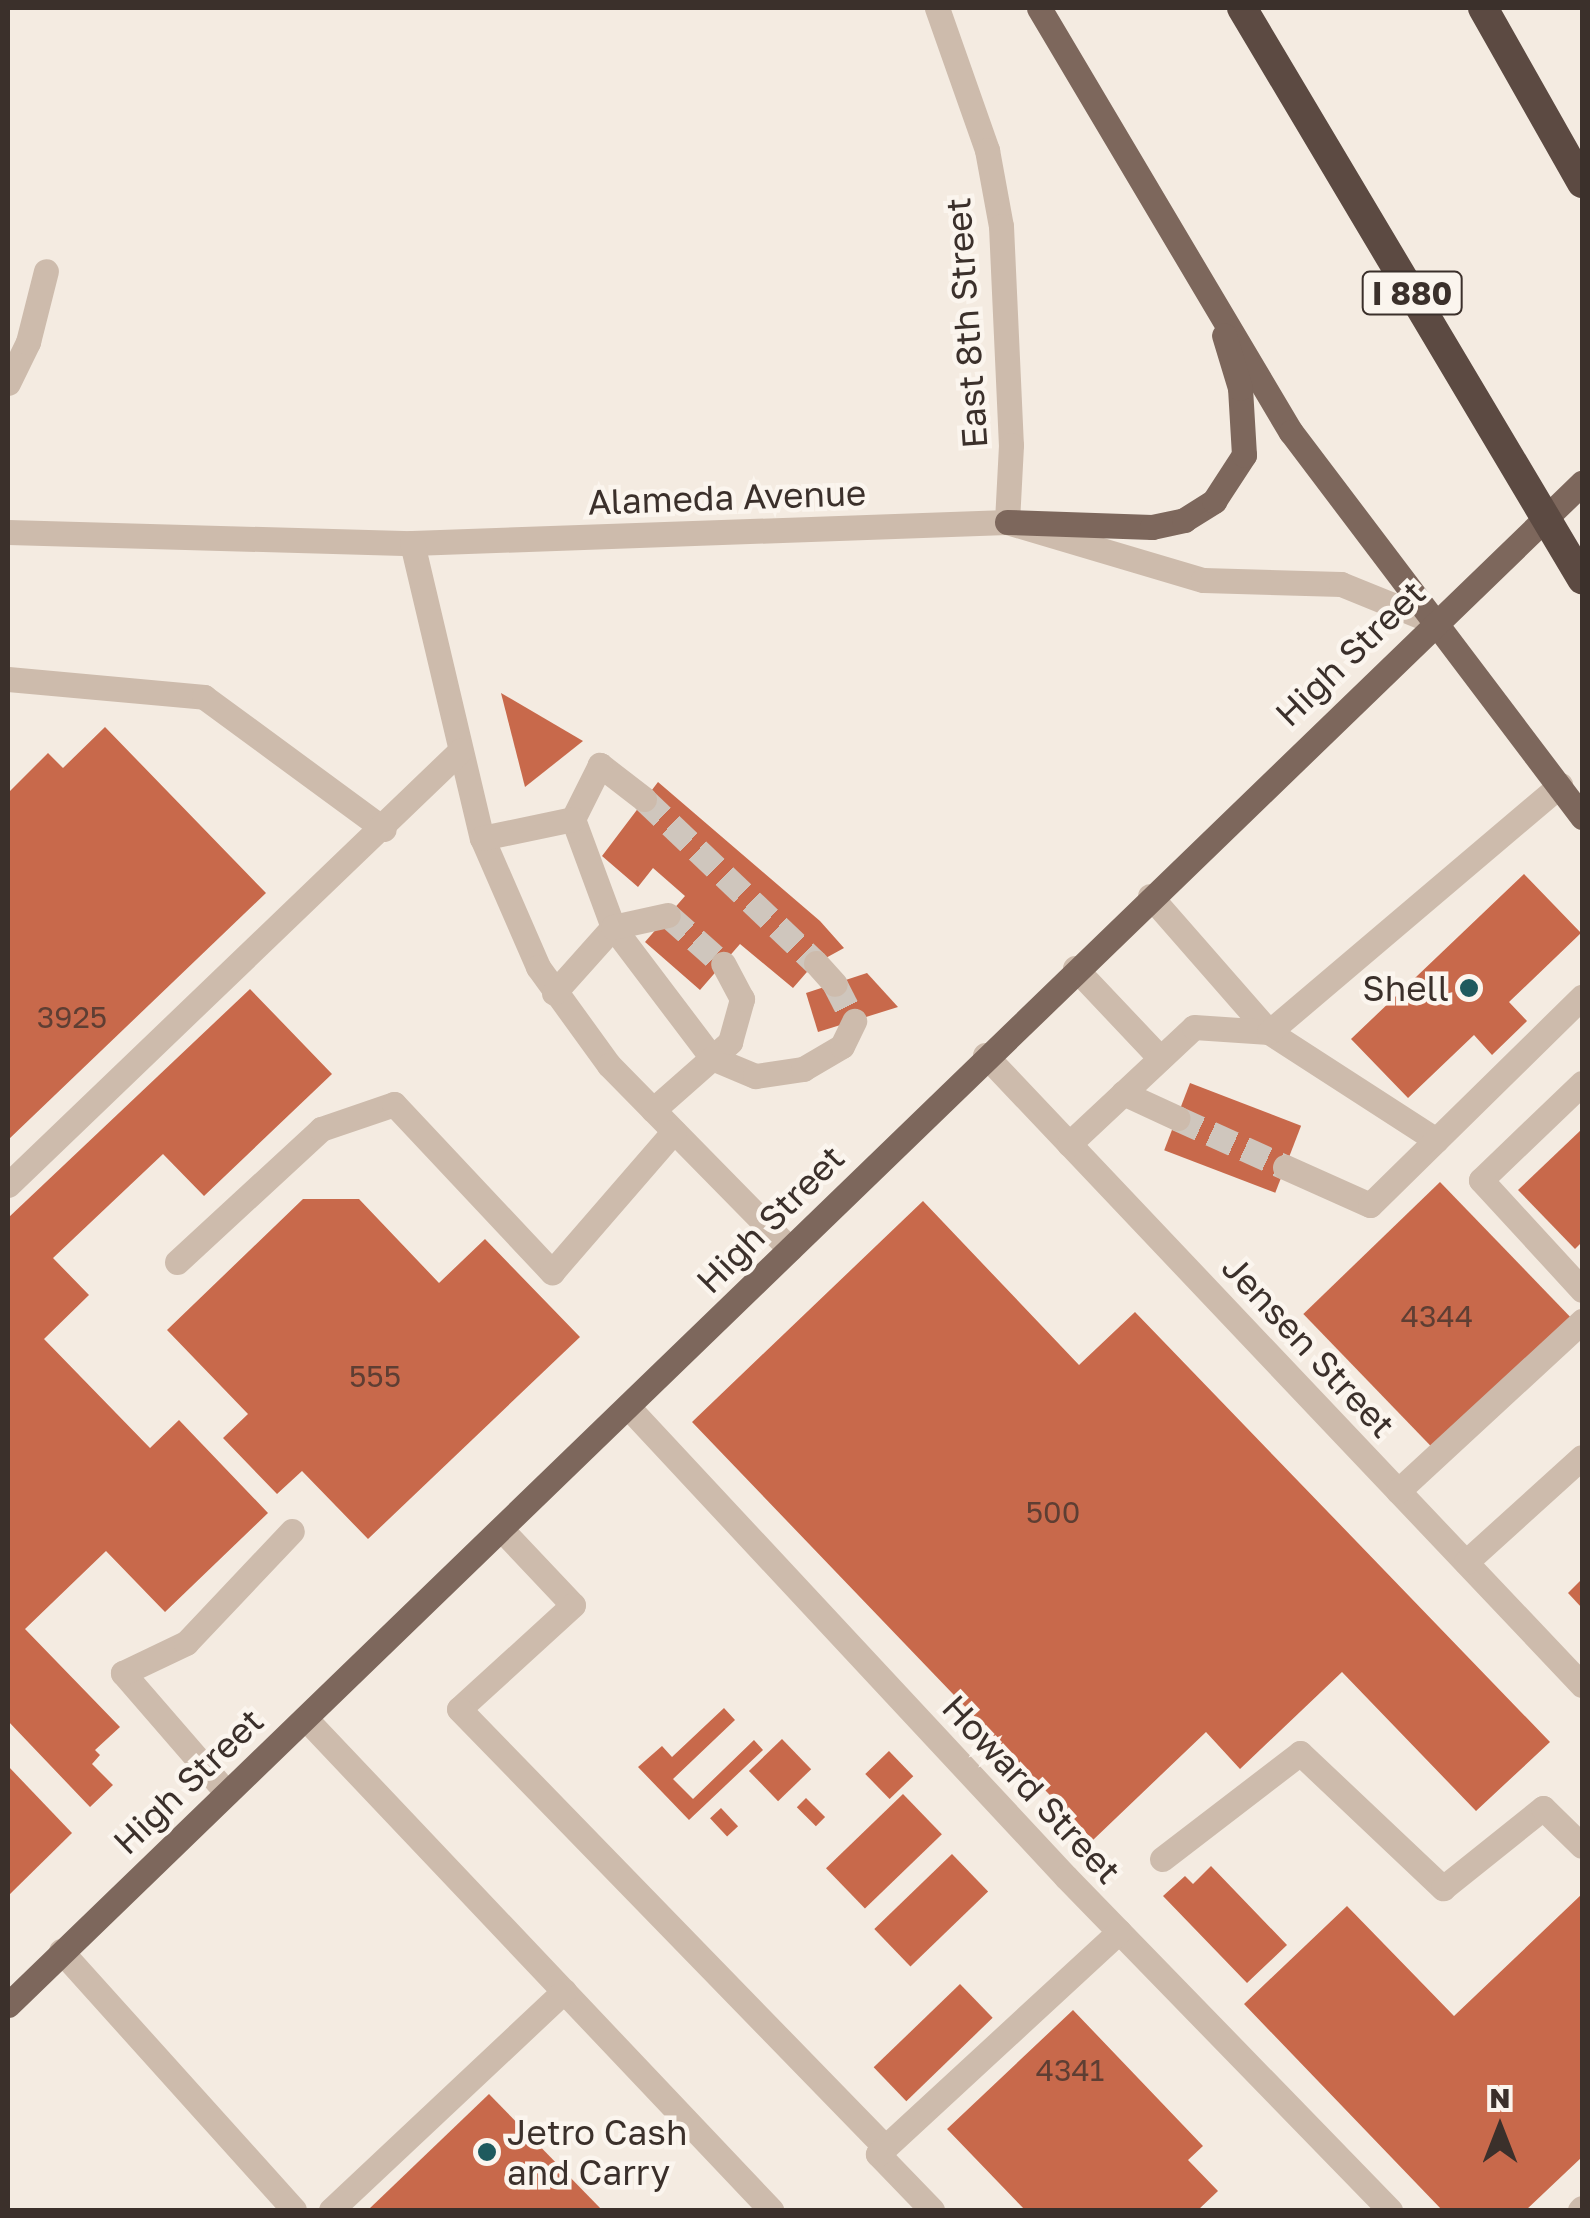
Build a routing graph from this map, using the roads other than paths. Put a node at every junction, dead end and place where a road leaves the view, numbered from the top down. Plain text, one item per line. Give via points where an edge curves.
1 (937, 8) edge
2 (1040, 8) edge
3 (1242, 8) edge
4 (1482, 8) edge
5 (1582, 183) edge
6 (46, 271) dead end
7 (1210, 292) junction
8 (8, 384) edge
9 (1582, 483) edge
10 (1007, 522) junction
11 (8, 532) edge
12 (412, 542) junction
13 (1582, 578) edge
14 (1432, 621) junction
15 (8, 679) edge
16 (460, 751) junction
17 (1560, 785) junction
18 (644, 798) tunnel mouth
19 (1582, 817) edge
20 (573, 819) junction
21 (384, 828) junction
22 (482, 838) junction
23 (1150, 896) junction
24 (668, 915) dead end
25 (613, 927) junction
26 (816, 963) tunnel mouth
27 (722, 964) tunnel mouth
28 (1075, 968) junction
29 (835, 984) tunnel mouth
30 (554, 992) junction
31 (1582, 997) edge
32 (854, 1020) dead end
33 (1269, 1032) junction
34 (985, 1056) junction
35 (712, 1058) junction
36 (1160, 1058) junction
37 (1582, 1083) edge
38 (1123, 1093) junction
39 (653, 1110) junction
40 (1177, 1118) tunnel mouth
41 (674, 1132) junction
42 (1436, 1140) junction
43 (1069, 1144) junction
44 (1285, 1167) tunnel mouth
45 (8, 1185) edge
46 (790, 1249) junction
47 (178, 1262) dead end
48 (1582, 1290) edge
49 (1582, 1321) edge
50 (629, 1408) junction
51 (1582, 1457) edge
52 (1398, 1491) junction
53 (292, 1530) dead end
54 (502, 1530) junction
55 (1466, 1562) junction
56 (1582, 1685) edge
57 (305, 1718) junction
58 (227, 1793) junction
59 (1582, 1846) edge
60 (1162, 1859) dead end
61 (1119, 1932) junction
62 (60, 1952) junction
63 (564, 1991) junction
64 (8, 2005) edge
65 (885, 2148) junction
66 (294, 2210) edge
67 (331, 2210) edge
68 (771, 2210) edge
69 (932, 2210) edge
70 (1390, 2210) edge

1 - 10 street, East 8th Street via 982,133 1000,226 1011,445
2 - 7 main road
3 - 13 highway, I 880
4 - 5 highway
6 - 8 street via 28,342
7 - 10 main road via 1246,421 1244,454 1214,501 1184,520 1152,527
7 - 14 main road via 1292,432
9 - 14 main road, High Street
10 - 12 street, Alameda Avenue
10 - 14 street, Alameda Avenue via 1203,580 1341,584
11 - 12 street, Alameda Avenue
12 - 16 street
14 - 17 main road
14 - 23 main road, High Street
15 - 21 street via 204,697
16 - 21 street
16 - 22 street
17 - 19 main road
17 - 33 street
18 - 20 street via 600,765
20 - 22 street
20 - 25 street
21 - 45 street
22 - 30 street via 516,926
23 - 28 main road, High Street
23 - 33 street
24 - 25 street
25 - 30 street
25 - 35 street
26 - 29 street
27 - 35 street via 742,999 730,1042
28 - 34 main road, High Street
28 - 36 street
30 - 39 street
31 - 42 street
32 - 35 street via 842,1046 804,1069 755,1076
33 - 36 street via 1194,1028
33 - 42 street
34 - 43 street, Jensen Street
34 - 46 main road, High Street
35 - 39 street
36 - 38 street
37 - 48 street via 1482,1180
38 - 40 street
38 - 43 street
39 - 41 street
41 - 46 street
41 - 47 street via 552,1272 394,1104 321,1130
42 - 44 street via 1370,1206
43 - 52 street, Jensen Street
46 - 50 main road, High Street
49 - 52 street
50 - 54 main road, High Street
50 - 61 street, Howard Street
51 - 55 street
52 - 55 street, Jensen Street
53 - 58 street via 186,1643 123,1673
54 - 57 main road, High Street
54 - 65 street via 573,1604 460,1709
55 - 56 street, Jensen Street
57 - 58 main road, High Street
57 - 63 street
58 - 62 main road, High Street
59 - 60 street via 1543,1808 1443,1888 1300,1752
61 - 65 street
61 - 70 street, Howard Street
62 - 64 main road, High Street
62 - 66 street
63 - 67 street
63 - 68 street
65 - 69 street via 878,2154

